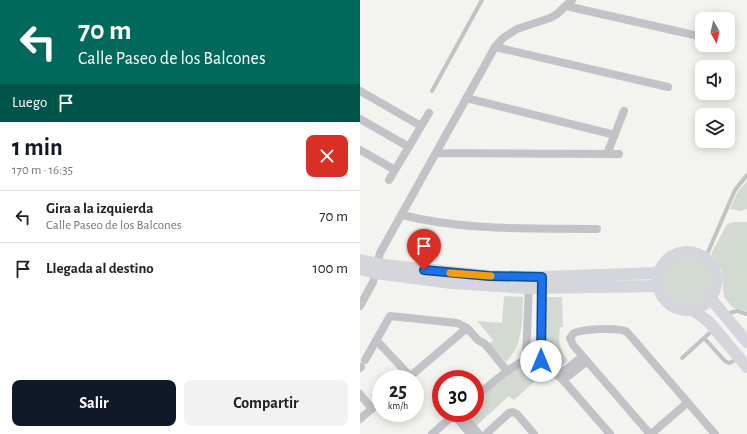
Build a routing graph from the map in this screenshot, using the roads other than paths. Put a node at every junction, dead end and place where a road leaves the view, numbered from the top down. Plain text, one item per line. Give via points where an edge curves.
1 (482, 0) edge
2 (569, 3) edge
3 (694, 35) dead end
4 (495, 47) junction
5 (668, 87) dead end
6 (432, 90) dead end
7 (360, 91) edge
8 (466, 98) junction
9 (624, 112) dead end
10 (429, 113) dead end
11 (360, 119) edge
12 (421, 126) junction
13 (615, 135) junction
14 (409, 147) junction
15 (360, 150) edge
16 (436, 153) junction
17 (607, 154) junction
18 (619, 154) dead end
19 (395, 170) junction
20 (747, 175) edge
21 (390, 180) dead end
22 (402, 215) junction
23 (597, 229) dead end
24 (701, 256) junction
25 (360, 260) edge
26 (360, 269) edge
27 (377, 269) junction
28 (660, 273) junction
29 (529, 282) junction
30 (542, 282) junction
31 (658, 286) junction
32 (711, 299) junction
33 (360, 306) edge
34 (694, 310) junction
35 (723, 314) junction
36 (747, 314) edge
37 (467, 328) junction
38 (714, 328) junction
39 (704, 338) junction
40 (376, 340) junction
41 (747, 342) edge
42 (682, 358) dead end
43 (739, 358) junction
44 (534, 359) junction
45 (584, 359) junction
46 (362, 365) edge
47 (747, 367) edge
48 (401, 370) edge
49 (417, 370) edge
50 (505, 372) junction
51 (561, 378) junction
52 (484, 390) edge
53 (360, 394) edge
54 (687, 403) junction
55 (372, 409) joint
56 (360, 419) edge
57 (447, 422) edge
58 (462, 422) edge
59 (466, 422) edge
60 (432, 434) edge
61 (470, 434) edge
62 (479, 434) edge
63 (486, 434) edge
64 (534, 434) edge
65 (610, 434) edge
66 (651, 434) edge
67 (715, 434) edge

1 - 6 lane
2 - 3 street
2 - 4 street via 550,18 517,29
4 - 5 street
4 - 8 street
7 - 12 street
8 - 13 street
8 - 16 street
9 - 13 street
10 - 12 street
11 - 14 street
12 - 14 street
13 - 17 street
14 - 19 street
15 - 19 street
16 - 17 street
16 - 22 street
17 - 18 street
19 - 21 street
20 - 24 lane via 735,190 708,252
22 - 23 street via 493,228
22 - 27 street via 380,253
24 - 28 main road via 685,252 676,254 666,262
24 - 32 main road via 711,264 716,276 717,284
25 - 27 main road
26 - 27 main road
27 - 29 main road via 452,283
27 - 33 street
28 - 30 main road
28 - 31 main road
29 - 30 main road
29 - 44 street
30 - 31 main road
30 - 44 street
31 - 34 main road via 669,304 676,308
32 - 34 main road
32 - 35 main road
34 - 38 main road
35 - 36 lane via 737,311
35 - 41 main road
37 - 40 street via 457,323 390,316
37 - 49 street
37 - 50 street via 485,344
38 - 39 lane
38 - 43 main road
39 - 42 lane
39 - 43 lane via 725,361 734,362
40 - 46 street
40 - 48 street
43 - 47 main road
44 - 50 street
44 - 51 street
45 - 51 street
45 - 54 street via 571,342 574,333 624,330
45 - 66 street
50 - 52 street
51 - 65 street
53 - 55 street
54 - 66 street
54 - 67 street
55 - 56 street
57 - 60 street
58 - 61 street
59 - 62 street
63 - 64 street via 513,412

